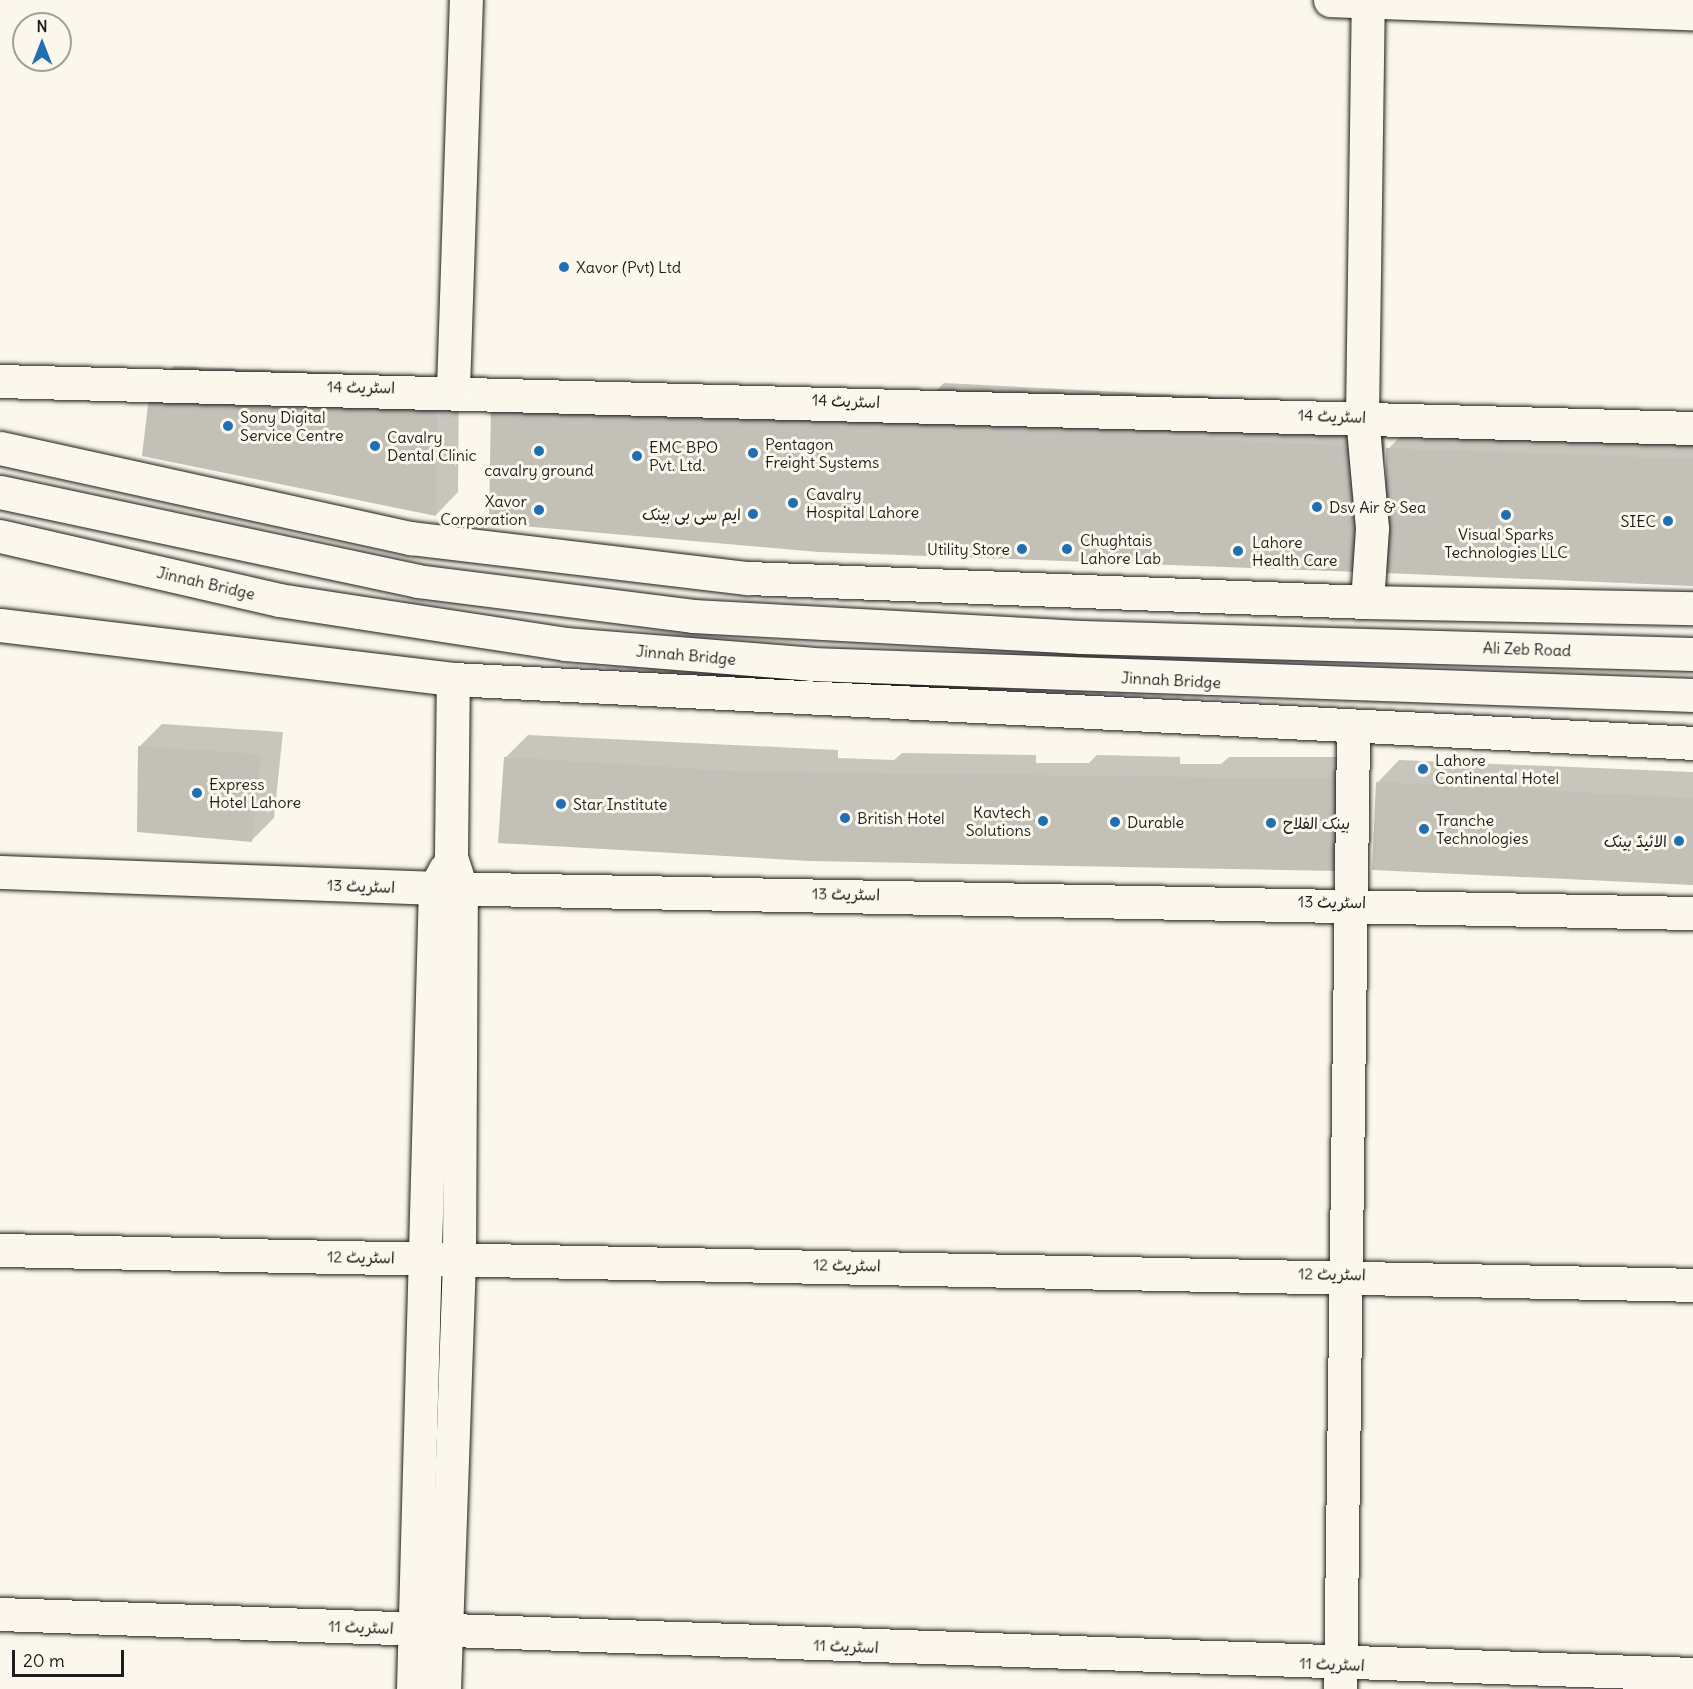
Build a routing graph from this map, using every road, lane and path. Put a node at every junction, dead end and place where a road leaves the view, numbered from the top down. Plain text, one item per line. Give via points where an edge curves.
1 (466, 0) edge
2 (1330, 0) edge
3 (1368, 0) edge
4 (1693, 13) edge
5 (0, 381) edge
6 (453, 389) junction
7 (1362, 417) junction
8 (1693, 428) edge
9 (0, 448) edge
10 (0, 492) edge
11 (0, 536) edge
12 (1367, 602) junction
13 (1693, 608) edge
14 (0, 626) edge
15 (1693, 652) edge
16 (453, 679) junction
17 (1693, 695) edge
18 (1353, 729) junction
19 (1693, 743) edge
20 (0, 872) edge
21 (448, 888) junction
22 (1349, 902) junction
23 (1693, 913) edge
24 (0, 1250) edge
25 (459, 1257) junction
26 (423, 1258) junction
27 (1343, 1274) junction
28 (1693, 1285) edge
29 (0, 1614) edge
30 (430, 1629) junction
31 (1693, 1674) edge
32 (1340, 1677) edge
33 (413, 1689) edge
34 (444, 1689) edge

1 - 6 street
2 - 3 street
3 - 4 street
3 - 7 street
5 - 6 street, اسٹریٹ 14
6 - 7 street, اسٹریٹ 14
7 - 8 street, اسٹریٹ 14
7 - 12 street via 1372,528
9 - 12 street via 411,538 578,560 748,578
10 - 15 street, Ali Zeb Road via 417,581 671,614 851,628
11 - 17 street, Jinnah Bridge via 279,600 565,644 811,664
12 - 13 street
14 - 16 street
16 - 18 street
16 - 21 street
18 - 19 street
18 - 22 street
20 - 21 street, اسٹریٹ 13
21 - 22 street, اسٹریٹ 13
21 - 25 street
21 - 26 street
22 - 23 street, اسٹریٹ 13
22 - 27 street
24 - 26 street, اسٹریٹ 12
25 - 26 street, اسٹریٹ 12
25 - 27 street, اسٹریٹ 12
25 - 30 street
26 - 30 street
27 - 28 street, اسٹریٹ 12
27 - 32 street
29 - 30 street, اسٹریٹ 11
30 - 32 street, اسٹریٹ 11
30 - 33 street
30 - 34 street
31 - 32 street, اسٹریٹ 11

